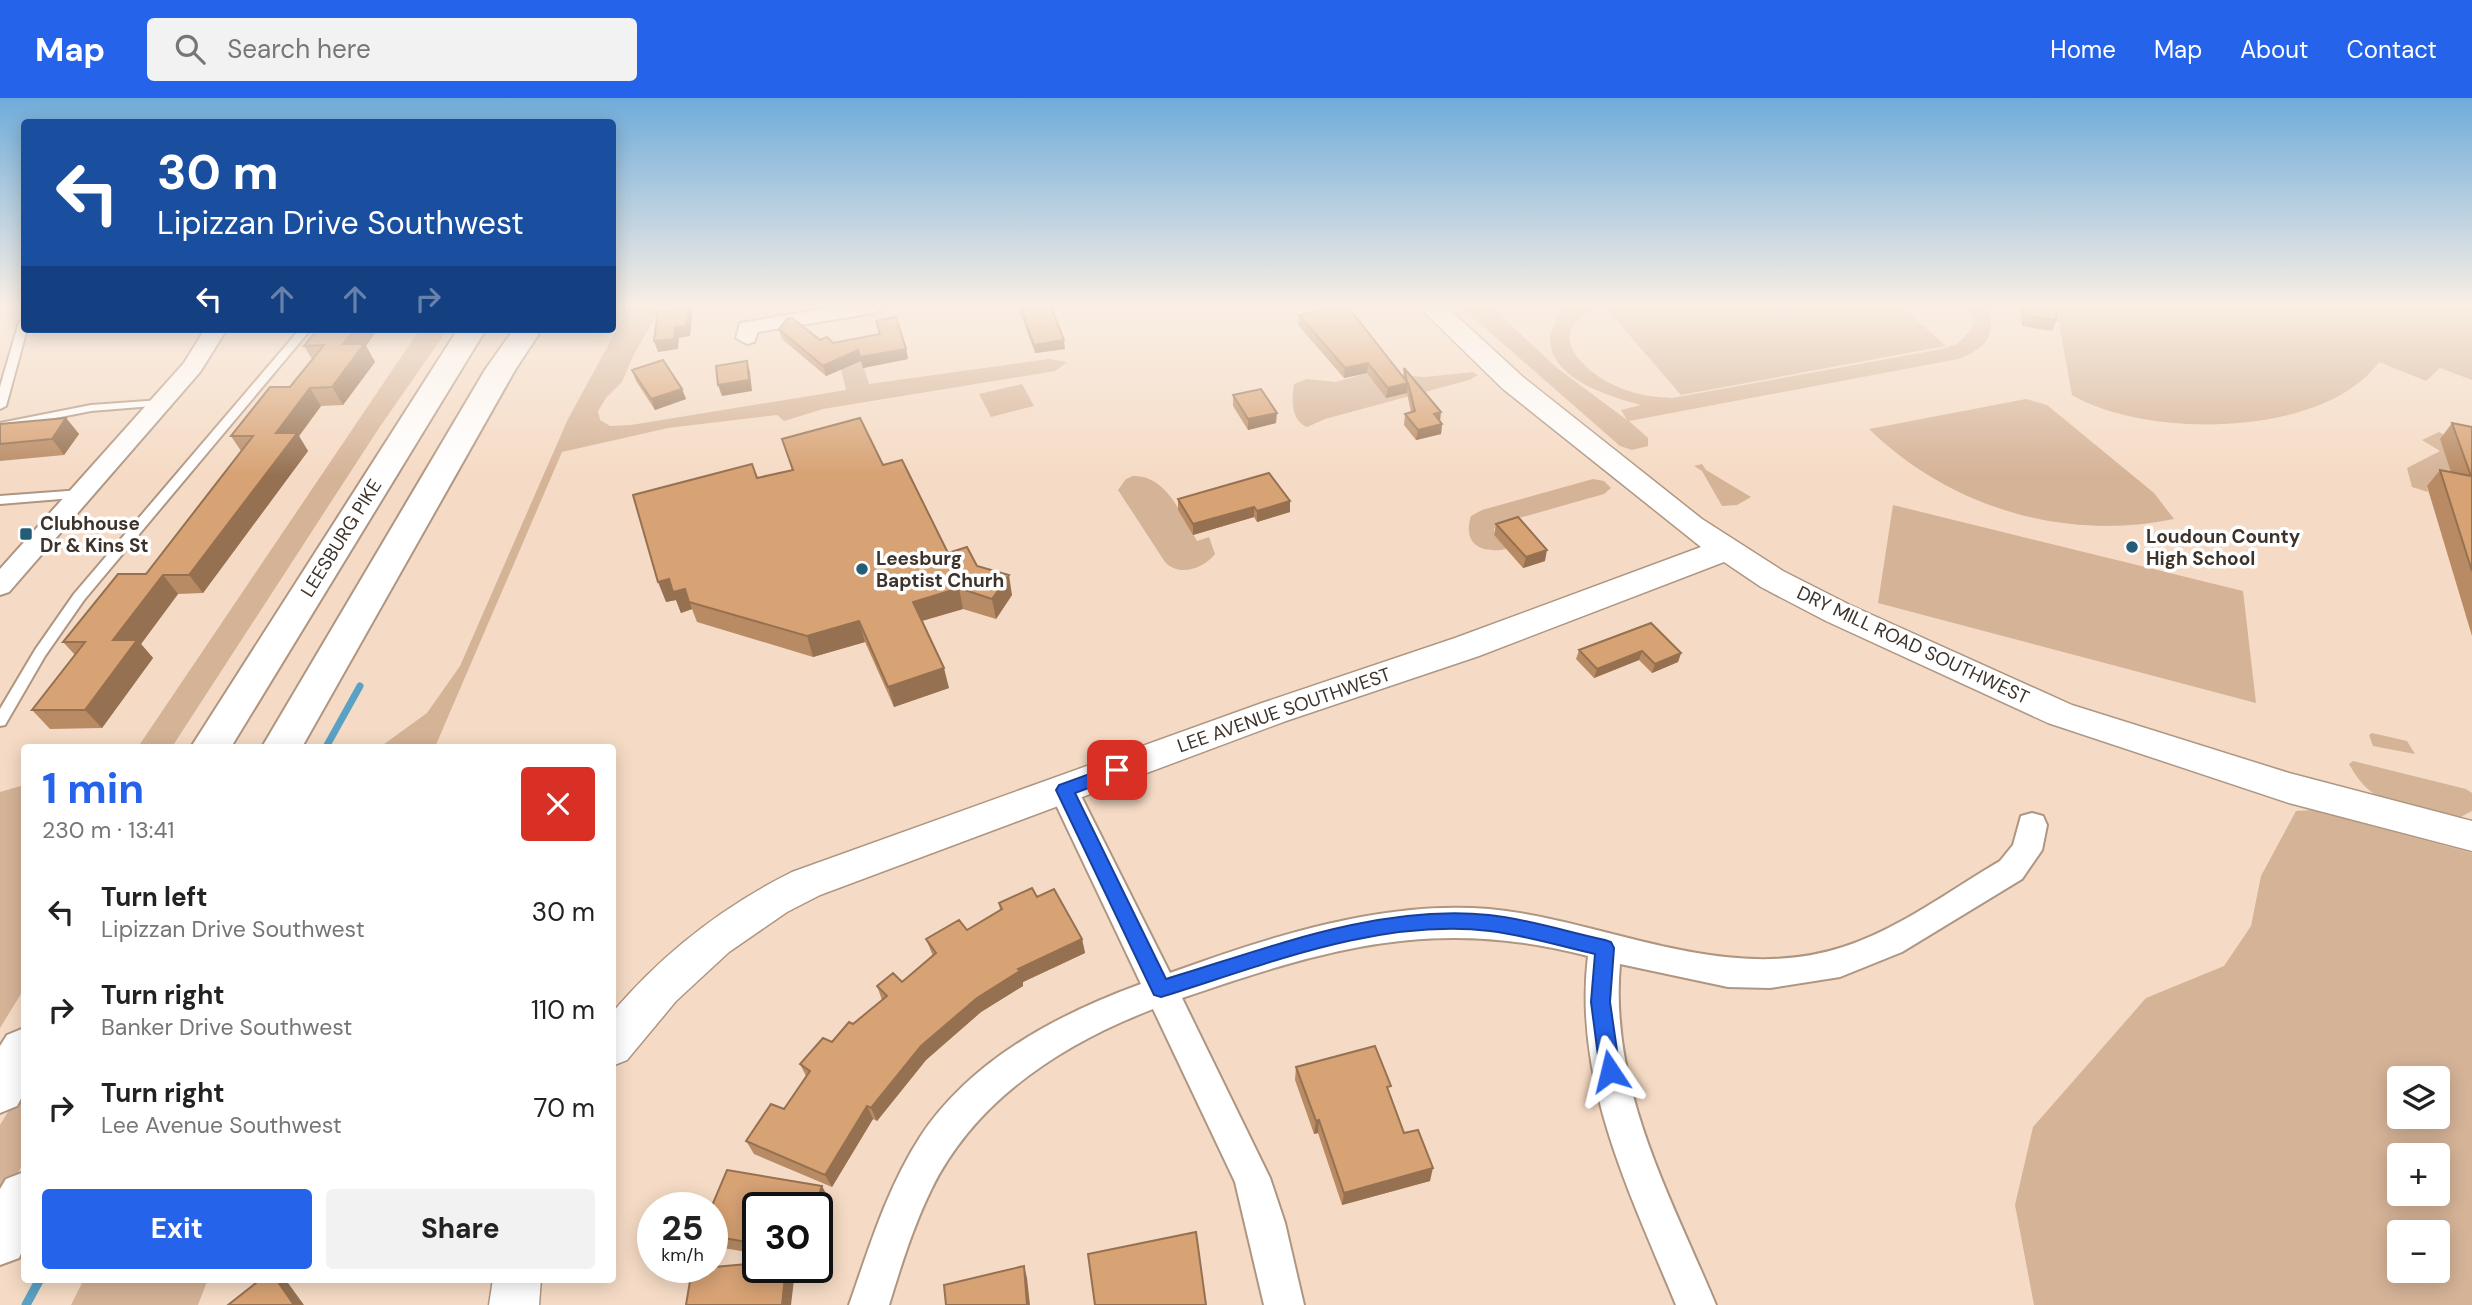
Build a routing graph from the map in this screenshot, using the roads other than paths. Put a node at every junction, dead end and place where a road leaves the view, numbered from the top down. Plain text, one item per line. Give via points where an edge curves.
1 (12, 363) edge
2 (194, 363) edge
3 (277, 363) edge
4 (451, 363) edge
5 (504, 363) edge
6 (1492, 363) edge
7 (161, 403) junction
8 (0, 406) edge
9 (0, 426) edge
10 (80, 494) junction
11 (0, 500) edge
12 (1726, 550) junction
13 (0, 586) edge
14 (0, 721) edge
15 (213, 744) edge
16 (284, 744) edge
17 (1065, 790) junction
18 (2032, 825) dead end
19 (2472, 836) edge
20 (1605, 948) junction
21 (1161, 989) junction
22 (616, 1041) edge
23 (21, 1055) edge
24 (0, 1090) edge
25 (21, 1202) edge
26 (0, 1239) edge
27 (517, 1283) edge
28 (514, 1305) edge
29 (869, 1305) edge
30 (1284, 1305) edge
31 (1696, 1305) edge

1 - 8 lane
2 - 7 street
3 - 14 lane via 79,597
4 - 15 highway, LEESBURG PIKE
5 - 16 highway
6 - 12 street, DRY MILL ROAD SOUTHWEST
7 - 9 lane via 91,408
7 - 10 street
10 - 11 lane
10 - 13 street
12 - 17 street, LEE AVENUE SOUTHWEST
12 - 19 street, DRY MILL ROAD SOUTHWEST via 1838,613 2060,713 2228,771
17 - 21 street
17 - 22 street, LEE AVENUE SOUTHWEST via 782,893 707,945 668,981
18 - 20 street via 2027,850 2011,870 1864,955 1813,969 1752,973 1682,968
20 - 21 street via 1490,923 1435,922 1323,939
20 - 31 street via 1601,1002 1614,1089 1635,1156
21 - 29 street via 1065,1032 1030,1054 967,1107 915,1179
21 - 30 street via 1252,1178
23 - 24 highway
25 - 26 highway
27 - 28 street

